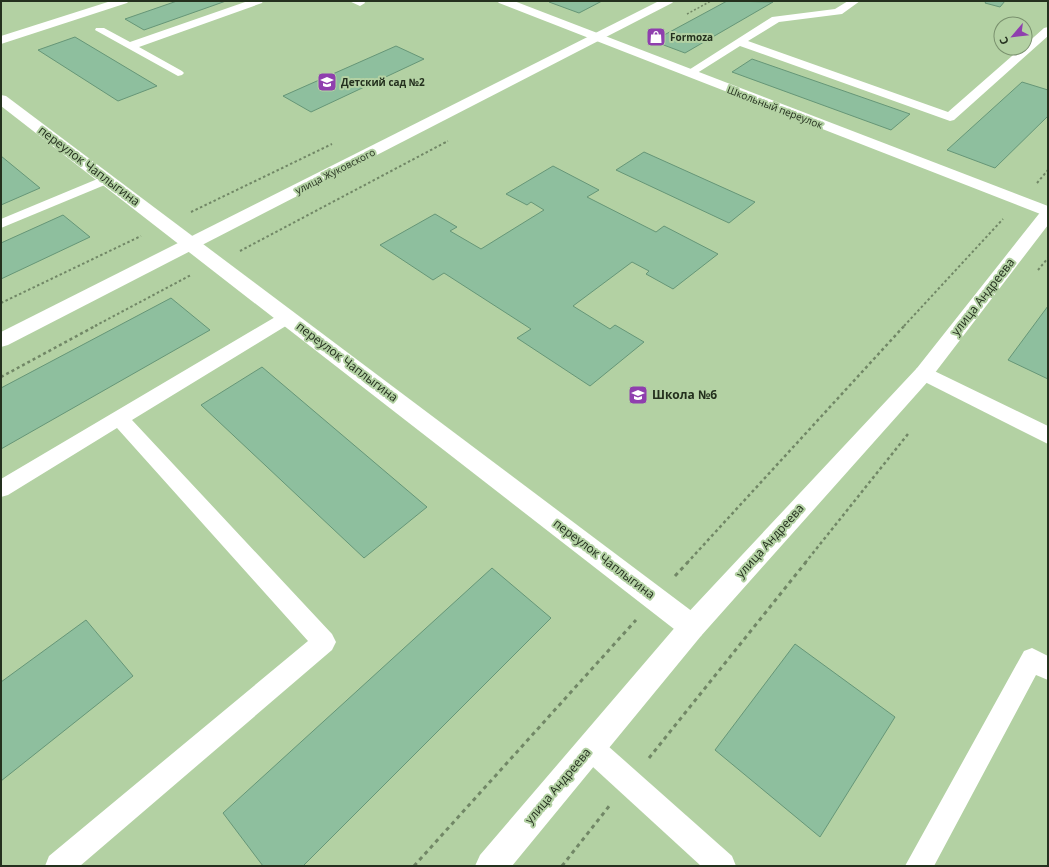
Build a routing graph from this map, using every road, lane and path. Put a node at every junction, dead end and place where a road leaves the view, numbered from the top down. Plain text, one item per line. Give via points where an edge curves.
1 (123, 1) edge
2 (258, 1) edge
3 (668, 1) edge
4 (712, 1) edge
5 (855, 1) edge
6 (510, 2) edge
7 (686, 15) dead end
8 (100, 30) dead end
9 (1048, 30) edge
10 (597, 37) junction
11 (1, 40) edge
12 (739, 42) junction
13 (130, 46) junction
14 (178, 73) dead end
15 (690, 73) junction
16 (1, 99) edge
17 (450, 139) dead end
18 (338, 141) dead end
19 (1048, 170) edge
20 (107, 179) junction
21 (1020, 201) junction
22 (1048, 213) edge
23 (1, 224) edge
24 (166, 224) junction
25 (191, 244) junction
26 (1048, 258) edge
27 (215, 262) junction
28 (1034, 276) dead end
29 (1, 303) edge
30 (288, 317) junction
31 (1, 340) edge
32 (924, 373) junction
33 (1, 377) edge
34 (119, 418) junction
35 (912, 428) dead end
36 (1048, 436) edge
37 (1, 489) edge
38 (655, 598) junction
39 (692, 626) junction
40 (1048, 669) edge
41 (590, 747) junction
42 (629, 782) junction
43 (59, 866) edge
44 (414, 866) edge
45 (491, 866) edge
46 (562, 866) edge
47 (722, 866) edge
48 (919, 866) edge

1 - 11 street
2 - 13 lane
3 - 10 street, улица Жуковского
4 - 7 path
5 - 12 lane via 838,12 776,19
6 - 10 street, Школьный переулок
8 - 13 lane
9 - 12 lane via 950,117
10 - 15 street, Школьный переулок
10 - 25 street, улица Жуковского
12 - 15 lane
13 - 14 lane
15 - 21 street, Школьный переулок
16 - 20 street, переулок Чаплыгина
17 - 27 path via 239,252
18 - 24 path
19 - 21 path
20 - 23 lane
20 - 24 street, переулок Чаплыгина
21 - 22 street, Школьный переулок
21 - 38 path
22 - 32 street, улица Андреева
24 - 25 street, переулок Чаплыгина
24 - 29 path
25 - 27 street, переулок Чаплыгина
25 - 31 street, улица Жуковского
26 - 28 path
27 - 30 street, переулок Чаплыгина
27 - 33 path
30 - 34 lane
30 - 38 street, переулок Чаплыгина
32 - 36 street
32 - 39 street, улица Андреева
34 - 37 lane
34 - 43 lane via 324,642
35 - 42 path
38 - 39 street, переулок Чаплыгина
38 - 44 path
39 - 41 street, улица Андреева
40 - 48 lane via 1032,659
41 - 42 lane
41 - 45 street, улица Андреева
42 - 46 path
42 - 47 lane

